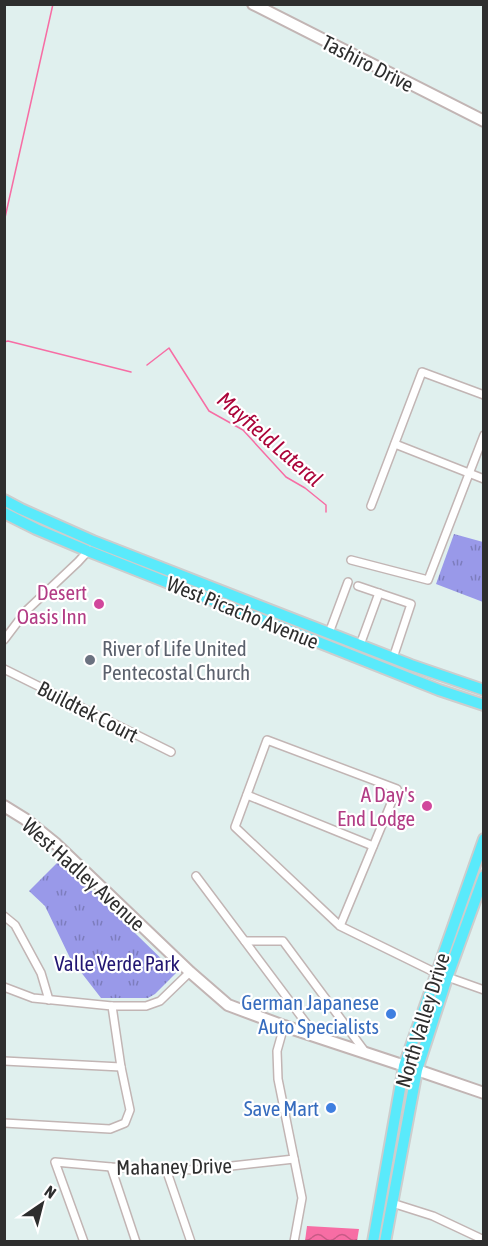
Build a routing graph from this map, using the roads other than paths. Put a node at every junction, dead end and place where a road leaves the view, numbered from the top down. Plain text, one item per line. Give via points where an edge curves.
1 (253, 4) edge
2 (483, 121) edge
3 (483, 395) edge
4 (483, 435) edge
5 (395, 444) junction
6 (469, 474) junction
7 (483, 479) edge
8 (4, 500) edge
9 (371, 506) dead end
10 (4, 513) edge
11 (91, 546) junction
12 (351, 560) dead end
13 (348, 582) dead end
14 (358, 586) dead end
15 (379, 593) junction
16 (328, 633) junction
17 (4, 640) edge
18 (360, 645) junction
19 (393, 658) junction
20 (4, 669) edge
21 (483, 690) edge
22 (483, 705) edge
23 (171, 752) dead end
24 (247, 795) junction
25 (5, 808) edge
26 (483, 839) edge
27 (374, 846) junction
28 (196, 876) dead end
29 (469, 880) junction
30 (482, 882) edge
31 (4, 915) edge
32 (340, 926) junction
33 (245, 941) junction
34 (190, 972) junction
35 (436, 973) junction
36 (447, 978) junction
37 (4, 987) edge
38 (483, 990) edge
39 (49, 1000) junction
40 (112, 1006) junction
41 (284, 1026) junction
42 (317, 1038) junction
43 (368, 1054) junction
44 (4, 1061) edge
45 (404, 1066) junction
46 (121, 1067) junction
47 (417, 1070) junction
48 (483, 1093) edge
49 (4, 1123) edge
50 (294, 1159) junction
51 (111, 1167) junction
52 (166, 1169) junction
53 (392, 1203) junction
54 (483, 1240) edge
55 (84, 1242) edge
56 (136, 1242) edge
57 (191, 1242) edge
58 (294, 1242) edge
59 (373, 1242) edge
60 (385, 1242) edge

1 - 2 street, Tashiro Drive
3 - 5 street via 422,372
4 - 6 street
5 - 6 street
5 - 9 street
6 - 7 street
6 - 12 street via 428,580
8 - 11 main road, West Picacho Avenue
10 - 11 main road, West Picacho Avenue via 36,529
11 - 16 main road, West Picacho Avenue
11 - 17 street via 26,611
11 - 22 main road, West Picacho Avenue
13 - 16 street
14 - 15 street
15 - 18 street
15 - 19 street via 411,604
16 - 18 main road, West Picacho Avenue
18 - 19 main road, West Picacho Avenue
19 - 21 main road, West Picacho Avenue
20 - 23 street, Buildtek Court
24 - 27 street
24 - 27 street via 267,740 397,789
24 - 32 street via 235,826
25 - 34 street, West Hadley Avenue via 56,844
26 - 29 main road, North Valley Drive
27 - 32 street
28 - 33 street
29 - 30 street
29 - 35 main road, North Valley Drive
30 - 36 main road, North Valley Drive
31 - 39 street via 15,925 41,973
32 - 35 street
33 - 42 street
33 - 43 street via 283,941
34 - 40 street via 160,1001 146,1006
34 - 41 street, West Hadley Avenue via 228,1005
35 - 36 street
35 - 45 main road, North Valley Drive
36 - 38 street
36 - 47 main road, North Valley Drive
37 - 39 street
39 - 40 street
40 - 46 street
41 - 42 street, West Hadley Avenue
41 - 50 street via 277,1051 278,1079
42 - 43 street, West Hadley Avenue
43 - 45 street, West Hadley Avenue
44 - 46 street
45 - 47 street, West Hadley Avenue
45 - 59 main road, North Valley Drive
46 - 49 street via 130,1110 124,1123 110,1129
47 - 48 street, West Hadley Avenue
47 - 53 main road, North Valley Drive
50 - 52 street, Mahaney Drive via 196,1170
50 - 58 street via 302,1198
51 - 52 street, Mahaney Drive
51 - 55 street, Mahaney Drive via 55,1162
51 - 56 street
52 - 57 street
53 - 54 street via 433,1216
53 - 60 main road, North Valley Drive

